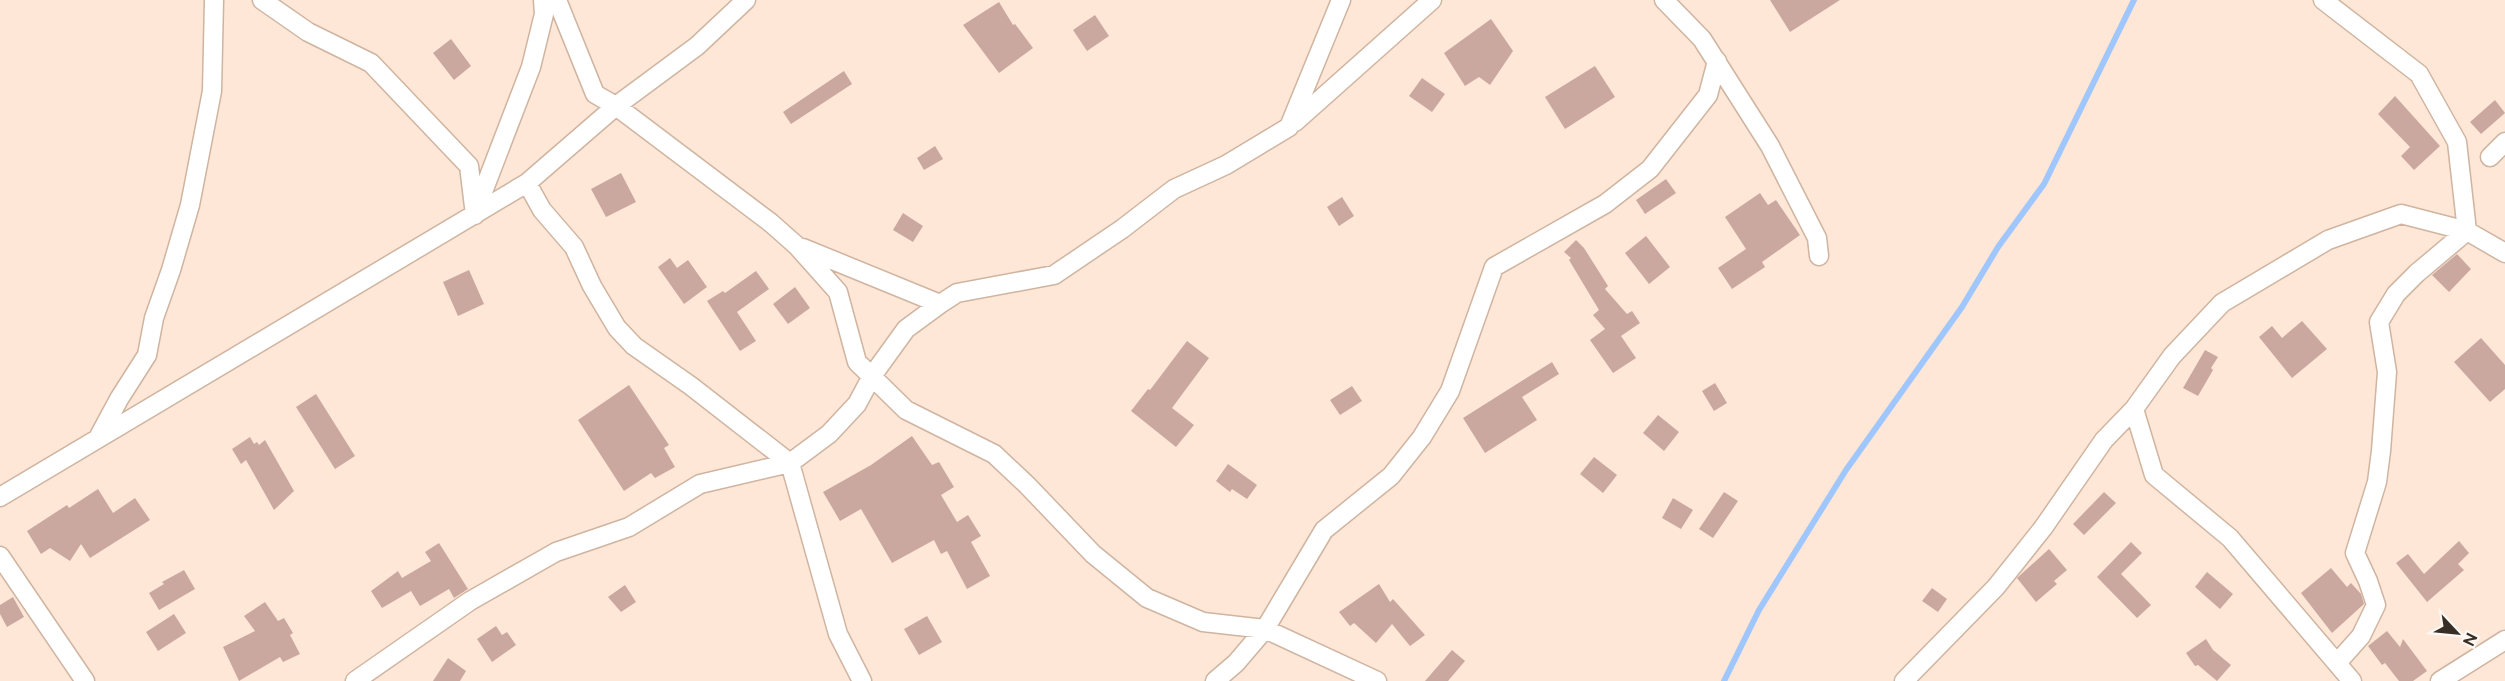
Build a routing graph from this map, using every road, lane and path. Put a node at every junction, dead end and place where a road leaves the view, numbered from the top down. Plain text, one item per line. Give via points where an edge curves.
1 (214, 0) edge
2 (262, 0) edge
3 (543, 0) edge
4 (556, 0) edge
5 (746, 0) edge
6 (1341, 0) edge
7 (1432, 0) edge
8 (1664, 0) edge
9 (2323, 0) edge
10 (1717, 61) junction
11 (616, 106) junction
12 (1289, 128) junction
13 (2505, 142) edge
14 (2490, 157) dead end
15 (527, 183) junction
16 (475, 215) junction
17 (2467, 231) junction
18 (797, 246) junction
19 (2505, 253) edge
20 (1819, 256) dead end
21 (940, 304) junction
22 (872, 376) junction
23 (2134, 409) junction
24 (98, 438) junction
25 (790, 463) junction
26 (0, 497) edge
27 (0, 556) edge
28 (1265, 629) junction
29 (2505, 640) edge
30 (2337, 663) junction
31 (85, 681) edge
32 (355, 681) edge
33 (862, 681) edge
34 (1215, 681) edge
35 (1377, 681) edge
36 (1904, 681) edge
37 (2352, 681) edge
38 (2439, 681) edge

1 - 24 street via 212,91 190,205 154,318 147,355
2 - 16 street via 308,32 371,63 469,166
3 - 16 street via 544,14 531,67
4 - 11 street via 595,94
5 - 11 street via 697,46
6 - 12 street
7 - 12 street
8 - 10 street via 1702,39
9 - 17 street via 2419,74 2457,142
10 - 20 street via 1770,146 1817,238
10 - 28 street via 1708,95 1650,169 1605,204 1494,267 1450,391 1422,438 1391,476 1324,530
11 - 15 street
11 - 18 street
12 - 21 street via 1226,165 1174,189 1054,275 957,293
13 - 14 street
15 - 16 street
15 - 25 street via 542,210 574,247 617,328 634,346
16 - 24 street
17 - 19 street
17 - 23 street via 2401,214 2328,240 2222,303 2172,356
17 - 30 street via 2396,294 2379,322 2387,372 2381,451 2377,482 2355,553 2376,605 2361,636
18 - 21 street
18 - 22 street via 838,292 857,362
21 - 22 street via 906,329
22 - 25 street via 857,404 829,434
22 - 28 street via 906,410 994,454 1093,554 1147,598 1203,622
23 - 30 street via 2154,475 2230,538
23 - 36 street via 2104,440 1996,587
24 - 26 street
25 - 32 street via 700,484 629,527 556,552 470,601
25 - 33 street via 838,634
27 - 31 street
28 - 34 street
28 - 35 street
29 - 38 street
30 - 37 street

